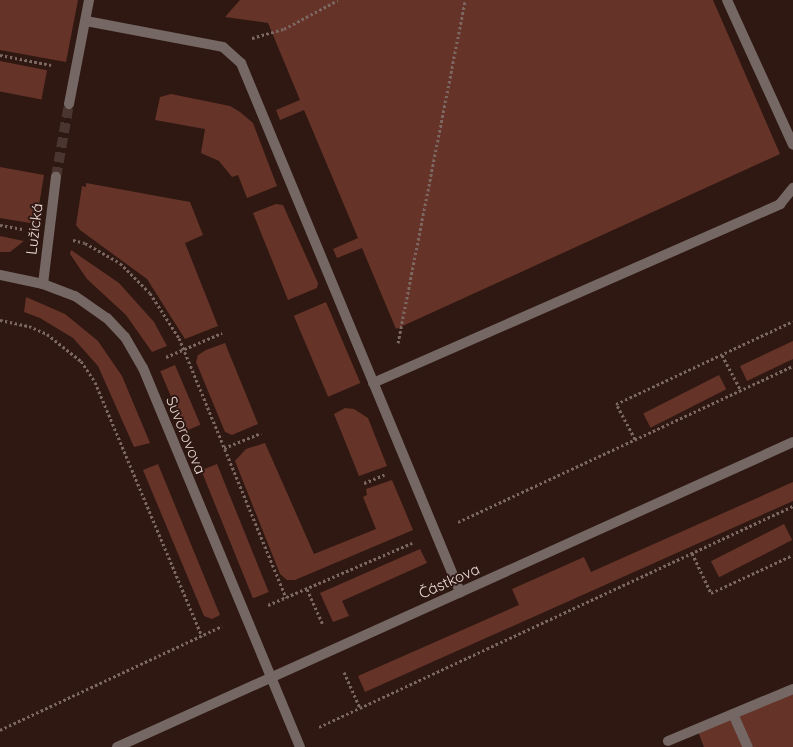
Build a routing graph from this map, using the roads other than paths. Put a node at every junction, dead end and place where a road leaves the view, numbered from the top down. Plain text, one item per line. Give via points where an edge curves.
1 (89, 0) edge
2 (727, 0) edge
3 (86, 21) junction
4 (69, 104) tunnel mouth
5 (793, 145) edge
6 (56, 177) tunnel mouth
7 (793, 188) edge
8 (0, 275) edge
9 (43, 284) junction
10 (373, 383) junction
11 (793, 442) edge
12 (460, 592) junction
13 (271, 677) junction
14 (793, 689) edge
15 (733, 714) junction
16 (668, 741) dead end
17 (298, 742) edge
18 (117, 747) edge
19 (748, 747) edge

1 - 3 street
2 - 5 street
3 - 4 street
3 - 10 street via 223,47 241,63
6 - 9 street, Lužická
7 - 10 street via 780,204
8 - 9 street, Suvorovova
9 - 13 street, Suvorovova via 75,296 107,318 124,337 143,368 243,616
10 - 12 street
11 - 12 street, Částkova
12 - 13 street, Částkova
13 - 17 street, Suvorovova
13 - 18 street, Částkova
14 - 15 street
15 - 16 street
15 - 19 street

